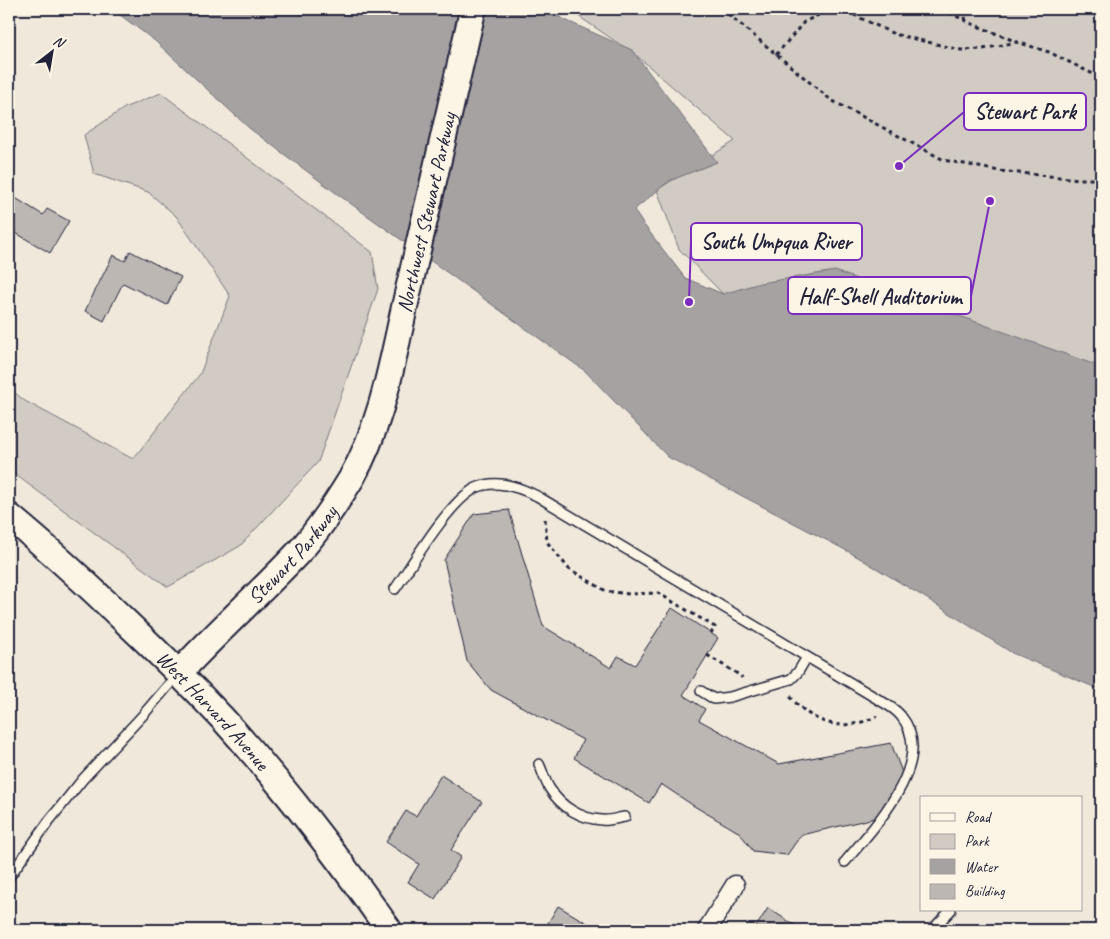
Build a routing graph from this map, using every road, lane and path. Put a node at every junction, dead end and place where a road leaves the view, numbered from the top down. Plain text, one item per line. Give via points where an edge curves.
1 (473, 9) edge
2 (722, 9) edge
3 (942, 9) edge
4 (963, 9) edge
5 (967, 21) junction
6 (1016, 42) junction
7 (776, 55) junction
8 (1101, 78) edge
9 (1101, 179) edge
10 (378, 417) joint
11 (550, 504) junction
12 (9, 516) edge
13 (395, 589) dead end
14 (711, 633) dead end
15 (707, 655) dead end
16 (807, 656) junction
17 (179, 673) junction
18 (785, 681) junction
19 (701, 691) dead end
20 (747, 692) junction
21 (892, 708) junction
22 (539, 764) dead end
23 (625, 817) dead end
24 (845, 862) dead end
25 (9, 877) edge
26 (735, 884) dead end
27 (949, 912) edge
28 (389, 930) edge
29 (707, 930) edge
30 (932, 930) edge

1 - 10 main road, Northwest Stewart Parkway
2 - 7 path
3 - 5 path
4 - 5 path
5 - 6 path
6 - 7 path via 961,50 894,34 850,13 829,10 804,22
6 - 8 path via 1049,52
7 - 9 path via 831,100 944,160 999,171
10 - 17 main road, Stewart Parkway via 366,450 326,517 297,554
11 - 13 lane via 524,490 503,484 471,490 442,521
11 - 14 path via 544,521 546,542 569,569 606,591 658,593 715,627
11 - 16 lane
12 - 17 main road, West Harvard Avenue via 93,590
15 - 20 path via 741,676
16 - 18 lane via 798,672
16 - 21 lane
17 - 25 lane via 83,778
17 - 28 main road, West Harvard Avenue via 286,793
18 - 20 lane
18 - 21 path via 791,697 807,714 835,725 852,725
19 - 20 lane via 714,699
21 - 24 lane via 909,730 913,746 911,764 880,820
22 - 23 lane via 550,790 575,813 603,820
26 - 29 street
27 - 30 lane

